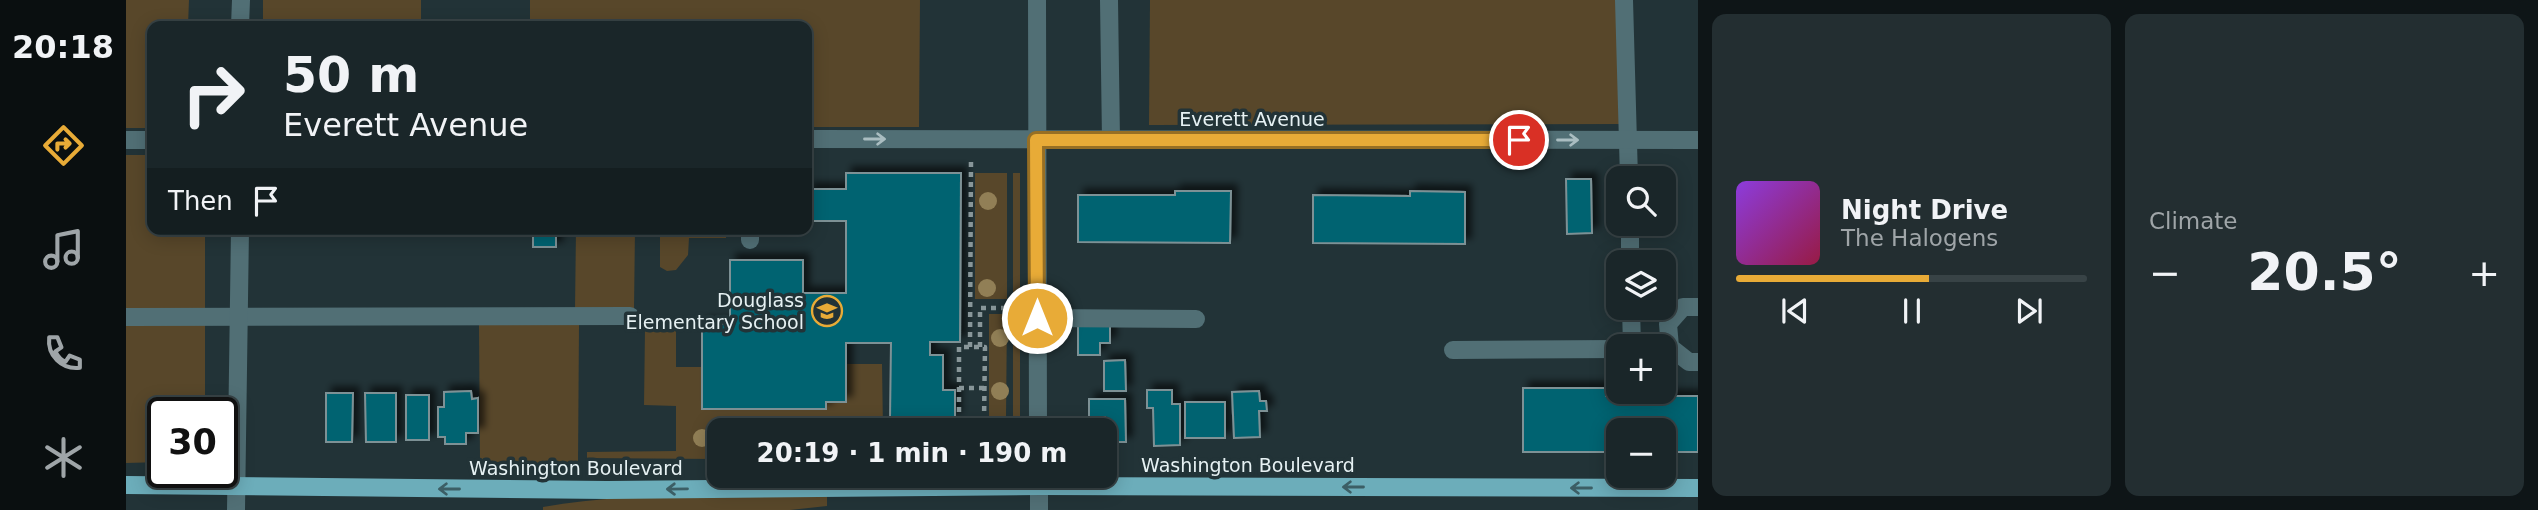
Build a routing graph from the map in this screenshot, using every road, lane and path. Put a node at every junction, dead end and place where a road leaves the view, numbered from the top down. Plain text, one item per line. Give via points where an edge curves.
1 (241, 0) edge
2 (1037, 0) edge
3 (1109, 0) edge
4 (1624, 0) edge
5 (240, 21) edge
6 (812, 139) edge
7 (126, 140) edge
8 (147, 140) edge
9 (1036, 140) junction
10 (1111, 140) junction
11 (1628, 140) junction
12 (1698, 140) edge
13 (971, 160) dead end
14 (1629, 166) edge
15 (240, 235) edge
16 (1698, 307) edge
17 (1010, 308) dead end
18 (240, 316) junction
19 (630, 316) dead end
20 (126, 317) edge
21 (1037, 318) junction
22 (1196, 319) dead end
23 (970, 347) junction
24 (980, 347) junction
25 (1606, 349) edge
26 (1453, 350) dead end
27 (1698, 362) edge
28 (958, 387) junction
29 (985, 387) junction
30 (238, 402) edge
31 (958, 418) edge
32 (985, 418) edge
33 (1038, 418) edge
34 (1117, 482) edge
35 (126, 485) edge
36 (147, 486) edge
37 (236, 488) joint
38 (714, 488) edge
39 (1039, 488) edge
40 (1698, 488) edge
41 (236, 510) edge
42 (1039, 510) edge

1 - 5 street
2 - 9 street
3 - 10 street
4 - 11 street
6 -> 9 street, Everett Avenue
7 - 8 street
9 - 10 street, Everett Avenue
9 - 21 street
10 -> 11 street, Everett Avenue
11 - 12 street, Everett Avenue
11 - 14 street
13 - 23 path
15 - 18 street
16 - 27 street via 1683,307 1668,324 1670,347 1689,362
17 - 24 path via 980,308
18 - 19 street
18 - 20 street
18 - 30 street
21 - 22 street
21 - 33 street
23 - 24 path
23 - 28 path via 959,347
24 - 29 path via 985,347
25 - 26 street
28 - 29 path
28 - 31 path
29 - 32 path
40 -> 34 main road, Washington Boulevard
35 - 36 main road, Washington Boulevard
38 -> 37 main road, Washington Boulevard
37 - 41 street
39 - 42 street

